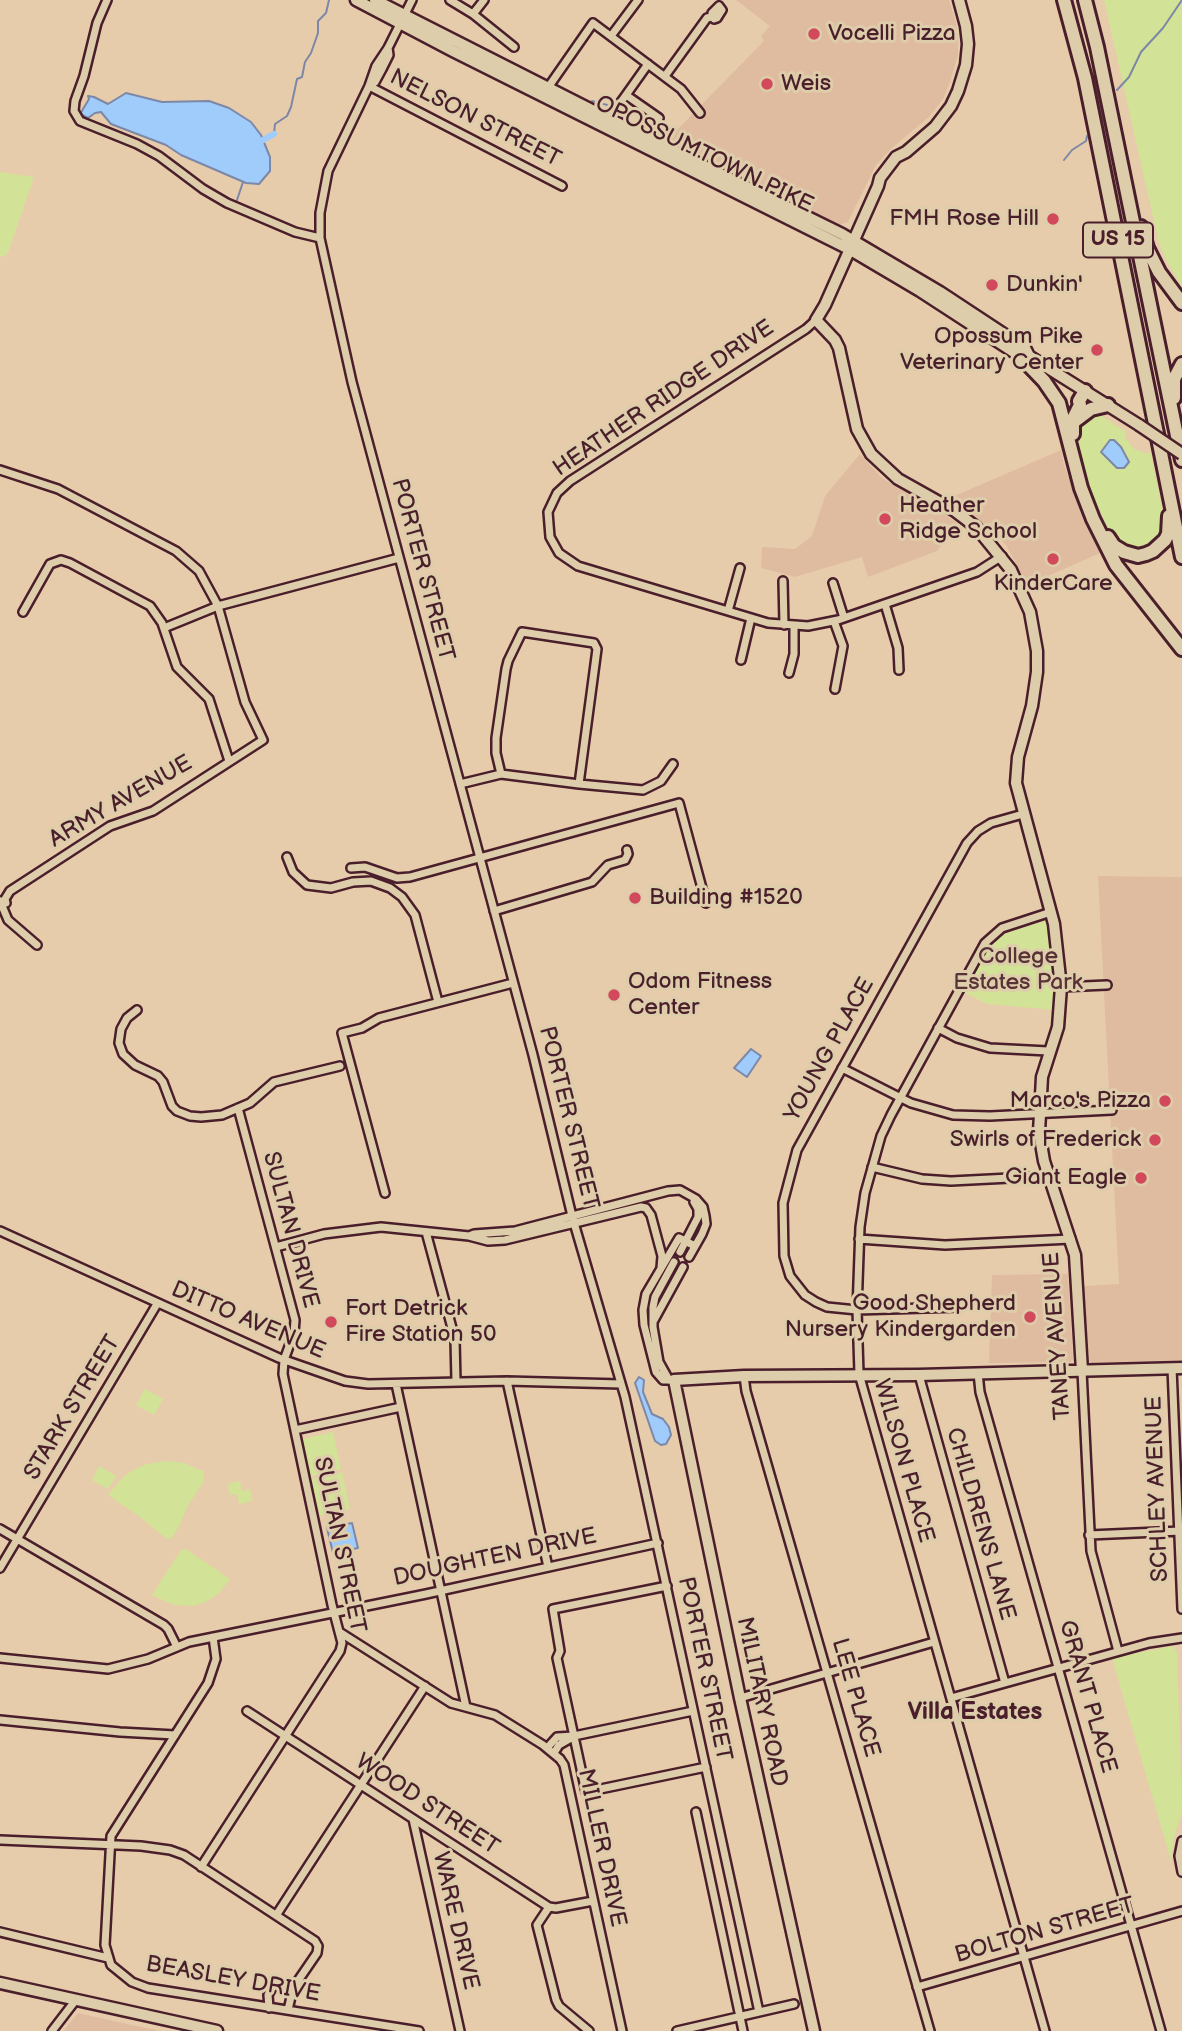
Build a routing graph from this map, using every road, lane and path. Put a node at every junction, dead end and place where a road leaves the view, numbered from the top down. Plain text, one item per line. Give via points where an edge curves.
1 (107, 0) edge
2 (356, 0) edge
3 (375, 0) edge
4 (412, 0) edge
5 (450, 0) edge
6 (484, 0) edge
7 (638, 0) edge
8 (959, 0) edge
9 (1064, 0) edge
10 (1085, 0) edge
11 (473, 14) junction
12 (711, 17) dead end
13 (402, 19) junction
14 (611, 36) junction
15 (514, 47) dead end
16 (648, 64) junction
17 (665, 76) junction
18 (369, 86) junction
19 (545, 92) junction
20 (626, 95) junction
21 (618, 106) dead end
22 (700, 113) dead end
23 (659, 118) dead end
24 (562, 186) dead end
25 (1127, 195) junction
26 (320, 238) junction
27 (851, 245) junction
28 (1182, 303) edge
29 (816, 320) junction
30 (1024, 356) junction
31 (1182, 364) edge
32 (1082, 396) junction
33 (1108, 405) junction
34 (1069, 423) junction
35 (1175, 429) junction
36 (1182, 454) edge
37 (1182, 460) edge
38 (0, 470) edge
39 (1167, 481) junction
40 (1002, 556) junction
41 (1182, 557) edge
42 (399, 558) junction
43 (740, 568) dead end
44 (783, 581) dead end
45 (833, 583) dead end
46 (885, 604) junction
47 (218, 606) junction
48 (728, 611) junction
49 (23, 612) dead end
50 (751, 618) junction
51 (844, 618) junction
52 (834, 621) junction
53 (784, 625) junction
54 (794, 626) junction
55 (164, 628) junction
56 (1182, 649) edge
57 (741, 660) dead end
58 (899, 670) dead end
59 (789, 673) dead end
60 (835, 689) dead end
61 (229, 761) junction
62 (673, 764) dead end
63 (501, 774) junction
64 (460, 784) junction
65 (579, 784) junction
66 (1023, 814) junction
67 (626, 850) dead end
68 (287, 857) dead end
69 (479, 857) junction
70 (351, 868) dead end
71 (3, 902) edge
72 (706, 903) dead end
73 (494, 911) junction
74 (1051, 912) junction
75 (37, 945) dead end
76 (513, 983) junction
77 (1107, 985) dead end
78 (1061, 987) junction
79 (438, 1002) junction
80 (137, 1010) dead end
81 (938, 1028) junction
82 (1048, 1051) junction
83 (340, 1066) dead end
84 (842, 1068) junction
85 (900, 1098) junction
86 (238, 1108) junction
87 (1112, 1110) dead end
88 (1039, 1113) junction
89 (872, 1167) junction
90 (1049, 1176) junction
91 (385, 1193) dead end
92 (691, 1195) junction
93 (573, 1220) junction
94 (0, 1231) edge
95 (426, 1232) junction
96 (859, 1239) junction
97 (1071, 1239) junction
98 (686, 1242) junction
99 (695, 1246) junction
100 (276, 1247) junction
101 (680, 1252) dead end
102 (689, 1257) dead end
103 (674, 1262) dead end
104 (682, 1267) dead end
105 (661, 1268) junction
106 (157, 1304) junction
107 (960, 1307) dead end
108 (857, 1310) junction
109 (653, 1327) junction
110 (284, 1360) junction
111 (1177, 1368) edge
112 (1082, 1371) junction
113 (978, 1373) junction
114 (859, 1374) junction
115 (919, 1375) junction
116 (744, 1376) junction
117 (671, 1380) junction
118 (507, 1381) junction
119 (456, 1382) junction
120 (396, 1384) junction
121 (621, 1384) junction
122 (401, 1407) junction
123 (295, 1430) junction
124 (0, 1529) edge
125 (1180, 1532) edge
126 (1089, 1535) junction
127 (17, 1539) junction
128 (658, 1543) junction
129 (548, 1567) junction
130 (0, 1568) edge
131 (667, 1586) junction
132 (441, 1591) junction
133 (1182, 1609) edge
134 (334, 1613) junction
135 (340, 1633) junction
136 (213, 1637) junction
137 (1182, 1638) edge
138 (934, 1642) junction
139 (177, 1647) junction
140 (1118, 1651) junction
141 (0, 1658) edge
142 (1059, 1669) junction
143 (828, 1673) junction
144 (1004, 1683) junction
145 (425, 1686) junction
146 (740, 1698) junction
147 (951, 1698) junction
148 (466, 1707) junction
149 (693, 1710) junction
150 (247, 1711) dead end
151 (0, 1720) edge
152 (174, 1735) junction
153 (285, 1736) junction
154 (574, 1736) junction
155 (551, 1751) junction
156 (706, 1768) junction
157 (361, 1785) junction
158 (696, 1812) dead end
159 (413, 1819) junction
160 (0, 1840) edge
161 (1182, 1842) edge
162 (109, 1844) junction
163 (201, 1867) junction
164 (1182, 1872) edge
165 (593, 1900) junction
166 (549, 1907) junction
167 (1182, 1911) edge
168 (277, 1914) junction
169 (1132, 1927) junction
170 (0, 1932) edge
171 (1024, 1957) junction
172 (108, 1958) junction
173 (0, 1983) edge
174 (917, 1987) junction
175 (293, 1988) junction
176 (75, 2001) junction
177 (794, 2004) dead end
178 (269, 2008) junction
179 (288, 2010) junction
180 (759, 2012) junction
181 (739, 2017) junction
182 (52, 2031) edge
183 (218, 2031) edge
184 (419, 2031) edge
185 (460, 2031) edge
186 (589, 2031) edge
187 (622, 2031) edge
188 (677, 2031) edge
189 (743, 2031) edge
190 (814, 2031) edge
191 (930, 2031) edge
192 (1045, 2031) edge
193 (1161, 2031) edge

1 - 26 street via 75,101 80,121 159,156 227,203
2 - 13 street, OPOSSUMTOWN PIKE
3 - 13 street, OPOSSUMTOWN PIKE
4 - 13 street, PORTER STREET
5 - 11 street
6 - 11 street
7 - 14 street
8 - 27 street via 968,44 958,91 940,121 906,152 878,187
9 - 39 highway, US 15 via 1085,78
10 - 25 highway, US 15
11 - 15 street
12 - 17 street
13 - 18 street, PORTER STREET via 389,55
13 - 19 street, OPOSSUMTOWN PIKE
14 - 16 street
14 - 19 street via 593,23
16 - 17 street
16 - 20 street
17 - 22 street
18 - 24 street, NELSON STREET
18 - 26 street, PORTER STREET via 328,171
19 - 27 street, OPOSSUMTOWN PIKE
20 - 21 street
20 - 23 street
25 - 28 highway via 1153,260
25 - 35 highway, US 15
26 - 42 street, PORTER STREET via 351,379
27 - 29 street
27 - 30 street, OPOSSUMTOWN PIKE
29 - 40 street, TANEY AVENUE via 839,348 857,429 876,460 898,479 967,520
29 - 48 street, HEATHER RIDGE DRIVE via 569,481 548,512 553,545 578,566
30 - 32 street, OPOSSUMTOWN PIKE
30 - 34 highway
31 - 35 highway via 1174,379
32 - 33 street, OPOSSUMTOWN PIKE
32 - 34 highway via 1074,402
33 - 34 highway
33 - 36 street, OPOSSUMTOWN PIKE, bridge
34 - 39 highway via 1087,487 1109,538 1120,550 1146,554 1165,540
34 - 56 highway via 1071,455 1093,519 1137,594
35 - 37 highway, US 15
38 - 47 street via 58,489 176,551 199,571
39 - 41 highway, US 15
40 - 46 street, HEATHER RIDGE DRIVE via 977,572
40 - 66 street, TANEY AVENUE via 1030,612 1037,651 1035,692 1016,769
42 - 47 street
42 - 64 street, PORTER STREET
43 - 48 street
44 - 53 street
45 - 51 street
46 - 51 street, HEATHER RIDGE DRIVE
46 - 58 street via 898,648
47 - 55 street
47 - 61 street, ARMY AVENUE via 245,702 263,740
48 - 50 street, HEATHER RIDGE DRIVE
49 - 55 street via 50,564 61,560 150,606
50 - 53 street, HEATHER RIDGE DRIVE
50 - 57 street
51 - 52 street, HEATHER RIDGE DRIVE
52 - 54 street, HEATHER RIDGE DRIVE
52 - 60 street via 843,646
53 - 54 street, HEATHER RIDGE DRIVE
54 - 59 street
55 - 61 street via 177,667 209,699
61 - 71 street, ARMY AVENUE via 153,811 110,827 10,891
62 - 65 street via 662,781 643,790
63 - 64 street
63 - 65 street
63 - 65 street via 496,738 502,697 508,661 522,632 591,641 597,649
64 - 69 street, PORTER STREET
66 - 74 street, TANEY AVENUE
66 - 84 street, YOUNG PLACE via 991,823 967,843
67 - 73 street via 627,858 608,865 592,882
68 - 79 street via 296,876 314,887 371,881 402,897 415,915
69 - 70 street via 410,877
69 - 72 street via 678,803
69 - 73 street, PORTER STREET
71 - 75 street via 8,920
73 - 76 street, PORTER STREET
74 - 78 street, TANEY AVENUE
74 - 81 street, WILSON PLACE via 1002,928 985,943
76 - 79 street
76 - 93 street, PORTER STREET
77 - 78 street
78 - 82 street, TANEY AVENUE via 1058,1027
79 - 91 street via 342,1034
80 - 86 street via 123,1023 121,1049 131,1062 158,1076 177,1111 201,1117
81 - 82 street via 990,1048
81 - 85 street, WILSON PLACE
82 - 88 street, TANEY AVENUE
83 - 86 street via 274,1082
84 - 85 street
84 - 108 street, YOUNG PLACE via 797,1150 783,1203 782,1243 790,1276 805,1295 827,1307
85 - 88 street via 953,1115
85 - 89 street, WILSON PLACE
86 - 100 street, SULTAN DRIVE
87 - 88 street
88 - 90 street, TANEY AVENUE
89 - 90 street via 951,1181
89 - 96 street, WILSON PLACE
90 - 97 street, TANEY AVENUE
92 - 93 street via 668,1191
92 - 98 street via 698,1217
92 - 99 street via 703,1207 706,1224
93 - 95 street via 505,1240
93 - 105 street via 646,1208 662,1256
93 - 121 street, PORTER STREET
94 - 106 street, DITTO AVENUE
95 - 100 street via 381,1227 324,1234
95 - 119 street via 455,1339
96 - 97 street via 945,1245
96 - 108 street, WILSON PLACE
97 - 112 street, TANEY AVENUE
98 - 99 street
98 - 101 street
98 - 105 street via 679,1238
99 - 102 street
100 - 110 street, SULTAN DRIVE via 295,1320
103 - 109 street via 655,1297
104 - 109 street
105 - 117 street via 646,1294 643,1325 656,1372 663,1380
106 - 110 street, DITTO AVENUE
106 - 127 street, STARK STREET
107 - 108 street, YOUNG PLACE
108 - 114 street, WILSON PLACE
109 - 117 street via 659,1362
110 - 120 street, DITTO AVENUE via 345,1381
110 - 123 street, SULTAN STREET
111 - 112 street
111 - 125 street, SCHLEY AVENUE
112 - 113 street
112 - 126 street, TANEY AVENUE
113 - 115 street
113 - 142 street, GRANT PLACE
114 - 115 street
114 - 116 street
114 - 138 street, WILSON PLACE
115 - 144 street, CHILDRENS LANE
116 - 117 street
116 - 143 street, LEE PLACE
117 - 146 street, MILITARY ROAD
118 - 119 street, DITTO AVENUE
118 - 121 street, DITTO AVENUE
118 - 129 street
119 - 120 street, DITTO AVENUE
120 - 122 street
121 - 128 street, PORTER STREET
122 - 123 street
122 - 132 street
123 - 134 street, SULTAN STREET
124 - 127 street
125 - 126 street
125 - 133 street, SCHLEY AVENUE
126 - 140 street, TANEY AVENUE
127 - 130 street, STARK STREET
127 - 139 street via 164,1625
128 - 129 street, DOUGHTEN DRIVE
128 - 131 street, PORTER STREET
129 - 132 street, DOUGHTEN DRIVE
131 - 149 street, PORTER STREET
131 - 154 street via 553,1609 560,1651 557,1658
132 - 134 street, DOUGHTEN DRIVE
132 - 148 street
134 - 135 street, SULTAN STREET
134 - 136 street, DOUGHTEN DRIVE
135 - 145 street, MILLER DRIVE
135 - 153 street, SULTAN STREET via 340,1651
136 - 139 street, DOUGHTEN DRIVE
136 - 152 street via 216,1659 211,1676
137 - 140 street
138 - 143 street
138 - 147 street, WILSON PLACE
139 - 141 street, DOUGHTEN DRIVE via 108,1669
140 - 142 street
142 - 144 street
142 - 169 street, GRANT PLACE
143 - 146 street
143 - 174 street, LEE PLACE
144 - 147 street
145 - 148 street, MILLER DRIVE
145 - 157 street
146 - 190 street, MILITARY ROAD
147 - 171 street, WILSON PLACE
148 - 155 street, MILLER DRIVE via 495,1715
149 - 154 street
149 - 156 street, PORTER STREET
150 - 153 street, WOOD STREET
151 - 152 street
152 - 162 street via 111,1833
153 - 157 street, WOOD STREET
153 - 163 street, SULTAN STREET
154 - 155 street via 557,1737
154 - 156 street via 586,1792
155 - 165 street, MILLER DRIVE via 564,1765
156 - 180 street, PORTER STREET
157 - 159 street, WOOD STREET
157 - 168 street
158 - 181 street
159 - 166 street, WOOD STREET
159 - 185 street, WARE DRIVE
160 - 162 street
161 - 164 street
162 - 163 street via 170,1850
162 - 172 street
163 - 168 street
165 - 166 street
165 - 187 street, MILLER DRIVE
166 - 186 street via 537,1925 556,2000
167 - 169 street, BOLTON STREET
168 - 175 street via 318,1946
169 - 171 street, BOLTON STREET
169 - 193 street, GRANT PLACE
170 - 172 street
171 - 174 street, BOLTON STREET
171 - 192 street, WILSON PLACE
172 - 178 street, BEASLEY DRIVE via 124,1976 148,1988
173 - 176 street
174 - 191 street, LEE PLACE
175 - 178 street via 279,1983 272,1988
175 - 179 street
176 - 182 street
176 - 183 street
177 - 180 street
178 - 179 street, BEASLEY DRIVE
179 - 184 street, BEASLEY DRIVE
180 - 181 street
181 - 188 street
181 - 189 street

